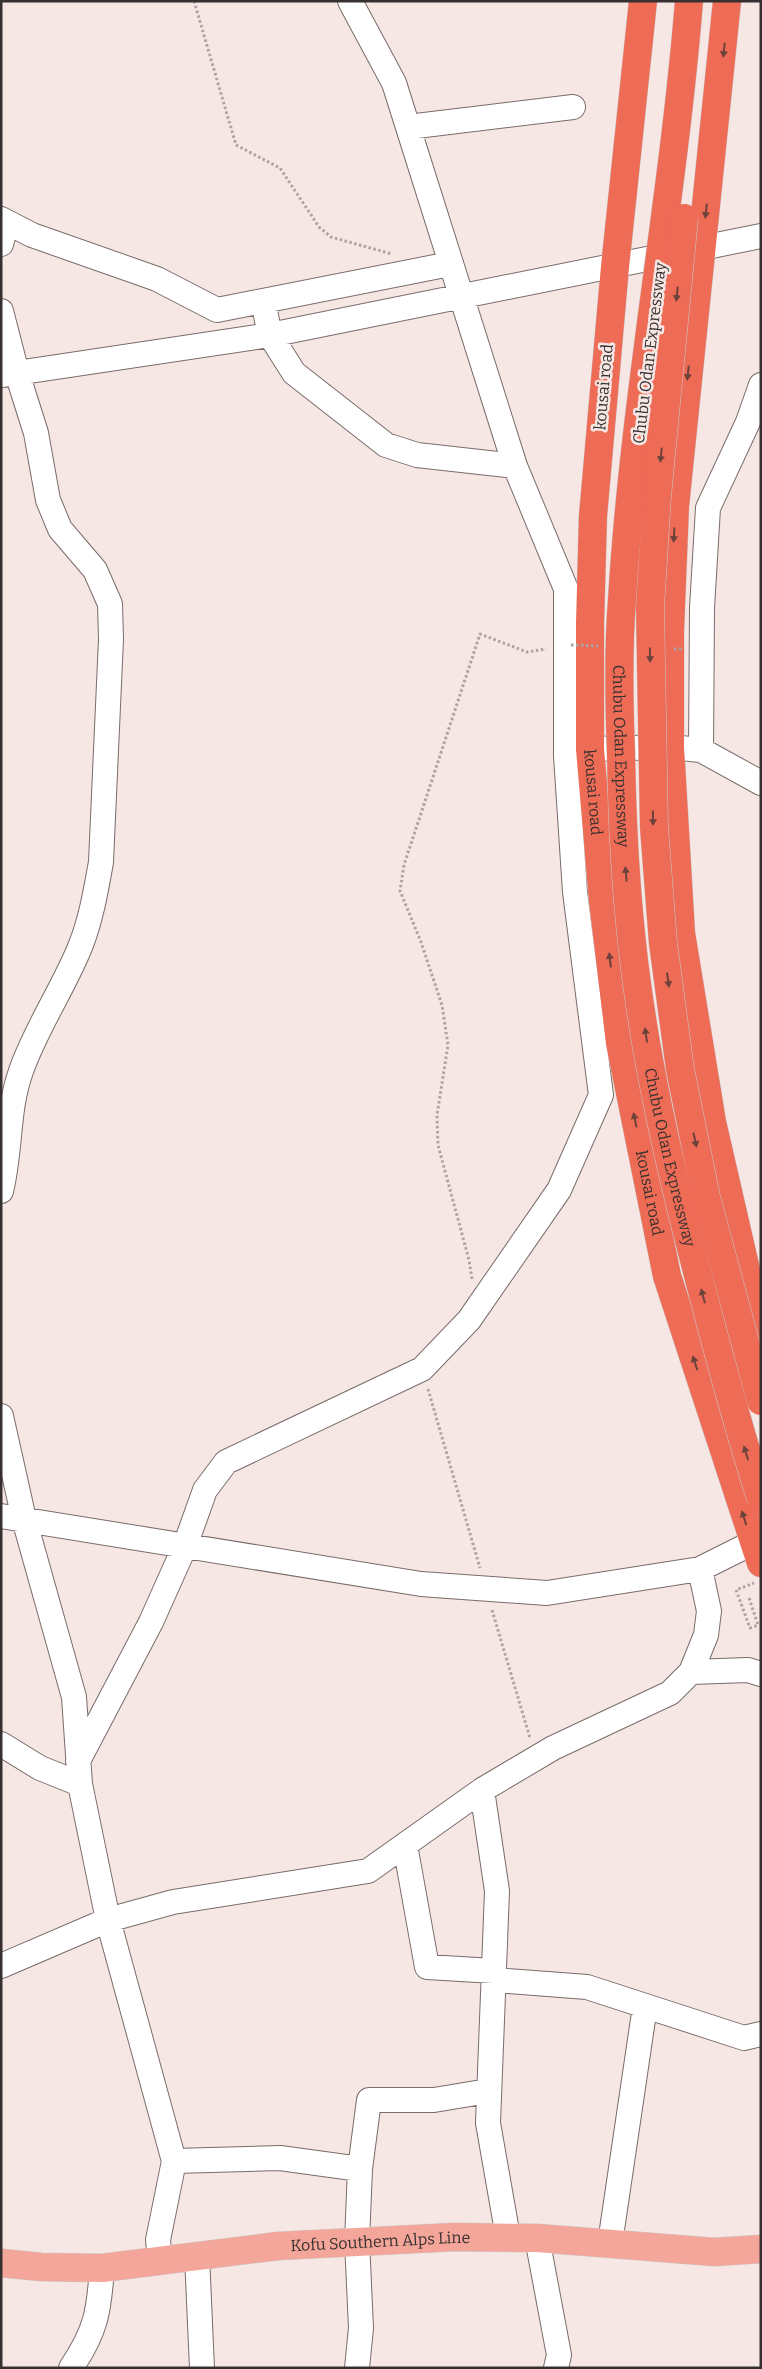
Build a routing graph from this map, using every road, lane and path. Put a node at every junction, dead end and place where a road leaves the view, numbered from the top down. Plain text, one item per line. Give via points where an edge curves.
1 (194, 1) edge
2 (350, 1) edge
3 (643, 1) edge
4 (689, 1) edge
5 (705, 1) edge
6 (727, 1) edge
7 (573, 107) dead end
8 (408, 127) junction
9 (3, 228) edge
10 (761, 236) edge
11 (702, 248) junction
12 (394, 254) dead end
13 (450, 264) junction
14 (614, 267) junction
15 (461, 296) junction
16 (263, 301) junction
17 (1, 311) edge
18 (270, 335) junction
19 (9, 374) edge
20 (761, 385) edge
21 (515, 466) junction
22 (566, 647) junction
23 (670, 747) junction
24 (701, 750) junction
25 (578, 753) junction
26 (761, 783) edge
27 (1, 1191) edge
28 (476, 1310) junction
29 (759, 1321) edge
30 (422, 1369) junction
31 (761, 1401) edge
32 (1, 1416) edge
33 (761, 1499) edge
34 (1, 1516) edge
35 (24, 1519) junction
36 (185, 1546) junction
37 (758, 1549) edge
38 (700, 1569) junction
39 (761, 1581) edge
40 (486, 1590) junction
41 (749, 1598) dead end
42 (691, 1672) junction
43 (761, 1674) edge
44 (1, 1744) edge
45 (536, 1758) junction
46 (79, 1773) junction
47 (482, 1790) junction
48 (405, 1845) junction
49 (108, 1920) junction
50 (1, 1966) edge
51 (494, 1976) junction
52 (645, 2006) junction
53 (761, 2034) edge
54 (488, 2091) junction
55 (174, 2161) junction
56 (360, 2169) junction
57 (508, 2237) junction
58 (537, 2238) junction
59 (357, 2241) junction
60 (610, 2243) junction
61 (761, 2249) edge
62 (197, 2256) junction
63 (1, 2262) edge
64 (160, 2262) junction
65 (102, 2268) junction
66 (71, 2368) edge
67 (202, 2368) edge
68 (357, 2368) edge
69 (556, 2368) edge

1 - 12 path via 236,145 280,168 319,227 332,237
2 - 8 street via 394,83
3 - 14 highway, kousai road
33 -> 4 highway, Chubu Odan Expressway, bridge via 734,1413 678,1199 651,1073 632,944 623,827 620,713 623,584 630,500 681,100
5 -> 31 highway, Chubu Odan Expressway, bridge via 658,486 650,607 654,827 663,943 680,1069 706,1197
6 -> 11 highway
7 - 8 street
8 - 13 street
9 - 16 street via 157,279 218,310
10 - 11 street
11 - 14 street
11 -> 23 highway via 675,506
13 - 15 street
13 - 16 street
14 - 15 street
14 - 25 highway, kousai road via 593,516 590,623
15 - 18 street
15 - 21 street
16 - 18 street
17 - 19 street
18 - 19 street
18 - 21 street via 294,373 386,445 416,455
19 - 27 street via 36,433 48,500 60,529 95,570 110,604 111,639 101,862 95,897 80,946 21,1070 12,1102
20 - 24 street via 748,422 708,508 702,608
21 - 22 street via 566,589
22 - 25 street
22 - 28 path via 527,652 480,634 404,865 400,891 442,1005 448,1045 437,1114 438,1145 469,1260
23 - 24 street
23 - 25 street
23 - 29 highway via 681,933 712,1122
24 - 26 street
25 - 28 street via 575,892 601,1095 559,1190
37 -> 25 highway, kousai road via 665,1266 620,1043 603,901
28 - 30 street
30 - 36 street via 226,1462 205,1490
30 - 40 path
32 - 35 street
34 - 35 street
35 - 36 street
35 - 46 street via 74,1697
36 - 40 street via 420,1584
36 - 46 street
37 - 38 street
38 - 40 street via 547,1593
38 - 42 street via 709,1611 706,1635
39 - 41 path via 736,1590 750,1628 758,1625
40 - 45 path
42 - 43 street via 748,1670
42 - 45 street via 670,1693
44 - 46 street via 40,1768
45 - 47 street
46 - 49 street
47 - 48 street
47 - 51 street via 497,1891
48 - 49 street via 368,1872 173,1902
48 - 51 street via 428,1967
49 - 50 street
49 - 55 street
51 - 52 street via 586,1987
51 - 54 street
52 - 53 street via 744,2038
52 - 60 street
54 - 56 street via 434,2100 369,2100
54 - 57 street via 488,2123
55 - 56 street via 280,2158
55 - 64 street via 158,2240
56 - 59 street
57 - 58 main road, Kofu Southern Alps Line
57 - 59 main road, Kofu Southern Alps Line
58 - 60 main road, Kofu Southern Alps Line
58 - 69 street via 558,2355
59 - 62 main road, Kofu Southern Alps Line
59 - 68 street via 361,2328
60 - 61 main road, Kofu Southern Alps Line via 714,2252
62 - 64 main road, Kofu Southern Alps Line
62 - 67 street
63 - 65 main road, Kofu Southern Alps Line via 41,2267
64 - 65 main road, Kofu Southern Alps Line
65 - 66 street via 99,2310 86,2346

